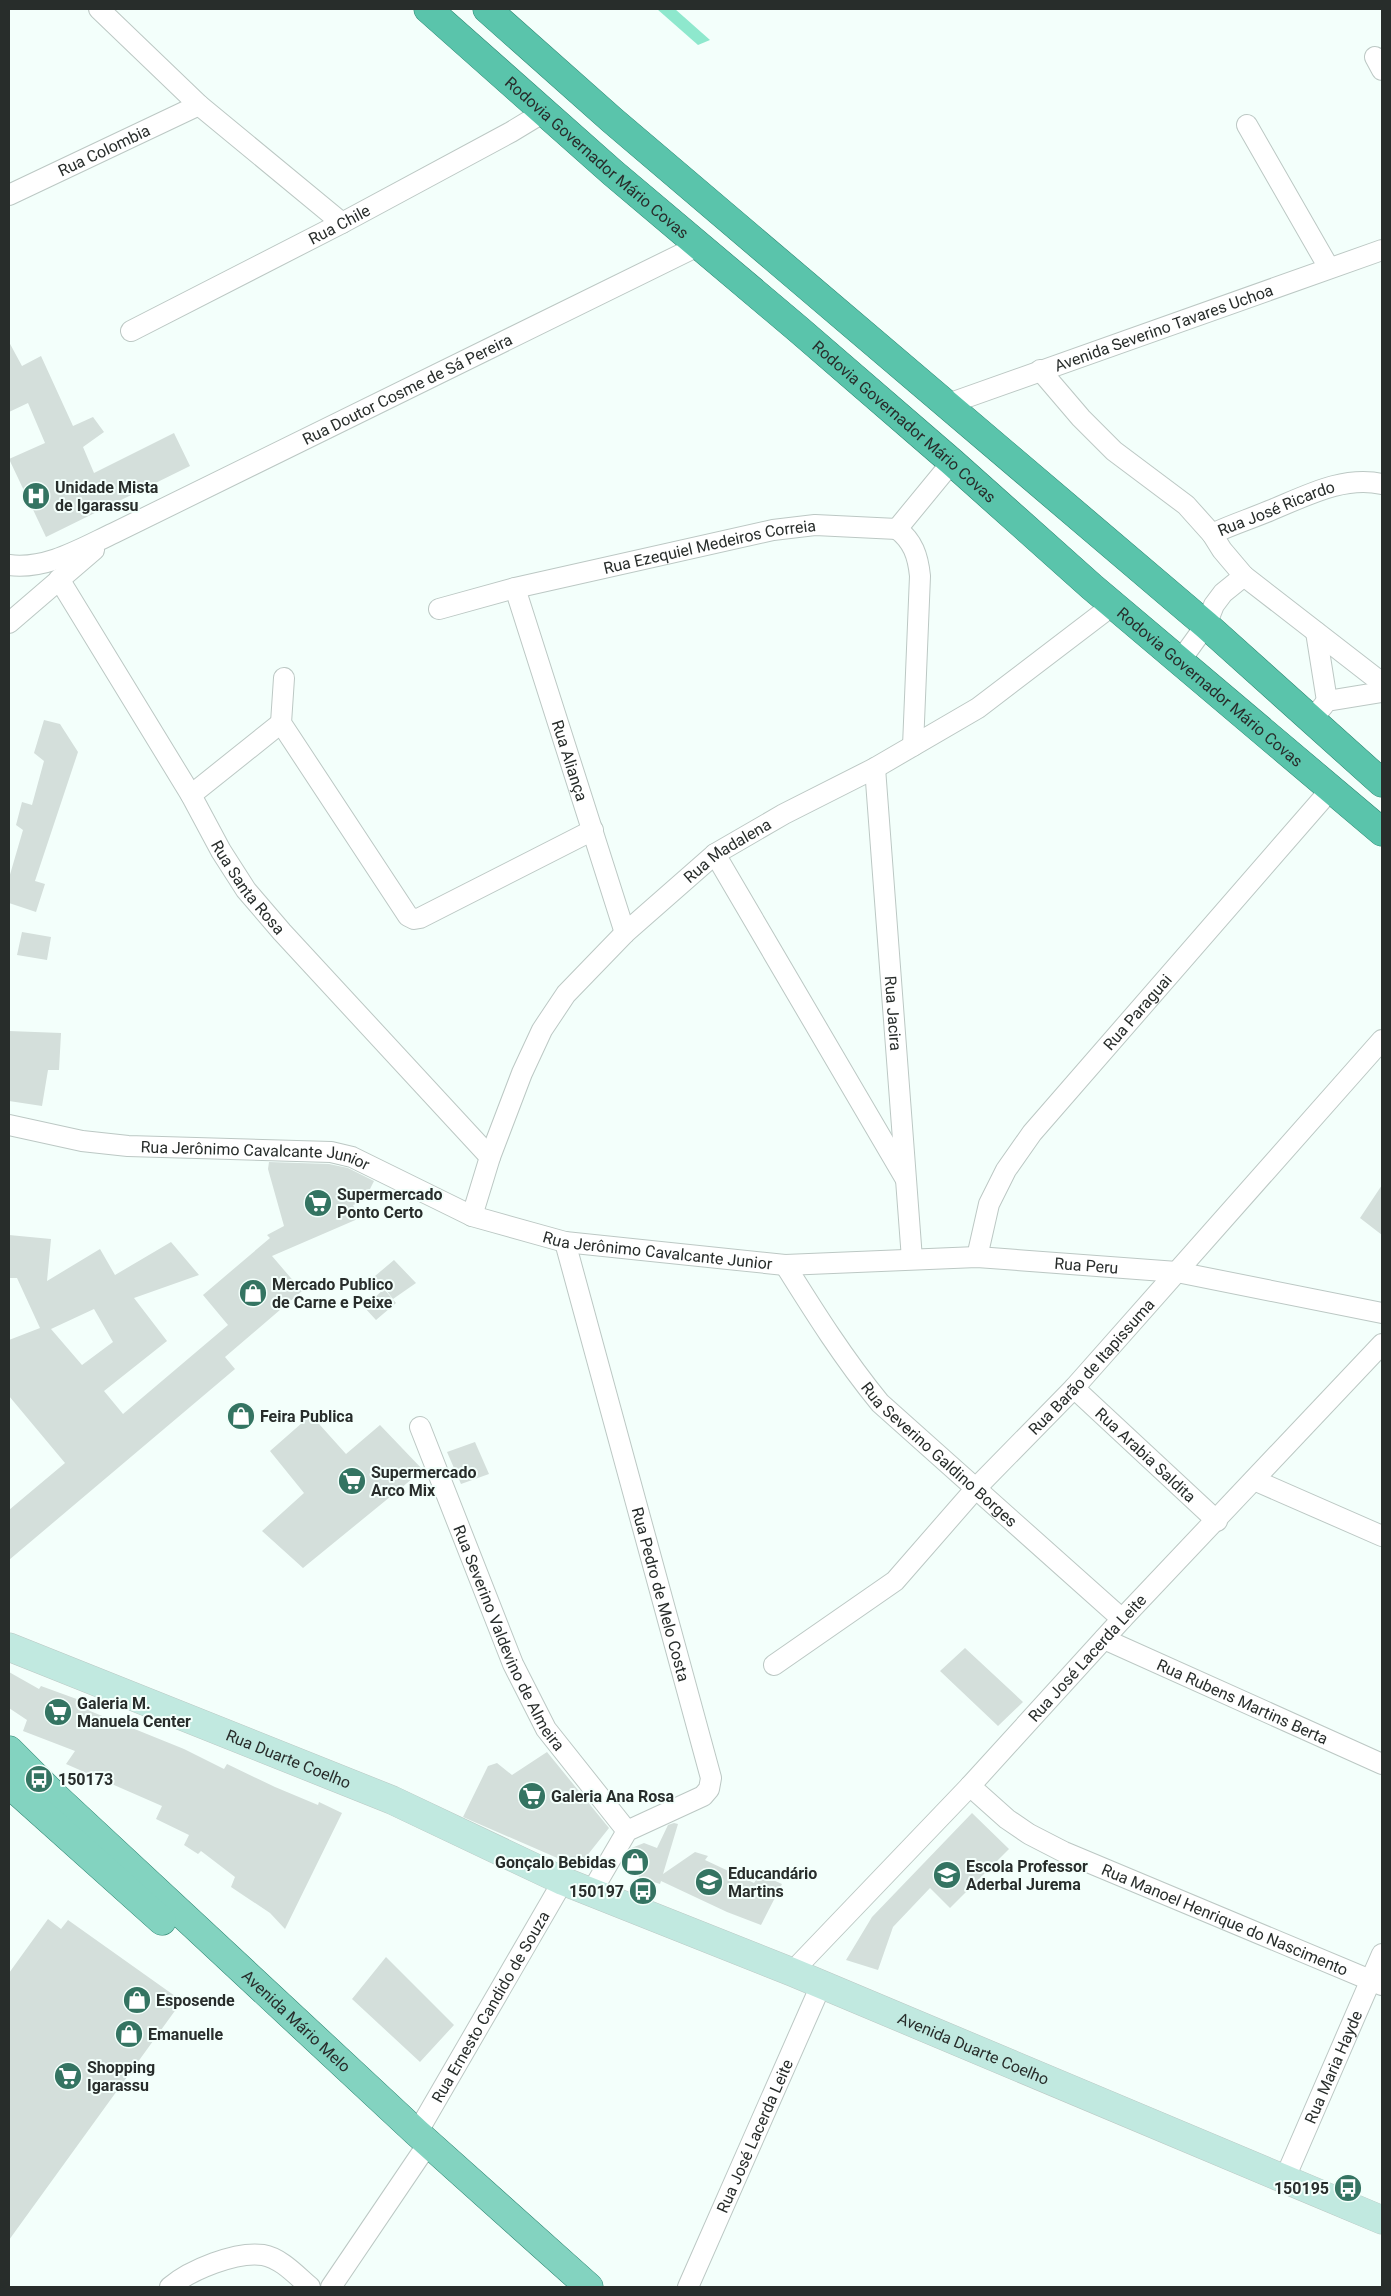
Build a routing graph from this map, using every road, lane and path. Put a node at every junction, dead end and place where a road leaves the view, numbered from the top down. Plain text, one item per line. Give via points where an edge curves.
1 (99, 9) edge
2 (428, 9) edge
3 (487, 9) edge
4 (199, 105) junction
5 (544, 112) junction
6 (1247, 125) dead end
7 (9, 195) edge
8 (342, 223) junction
9 (700, 245) junction
10 (1382, 250) edge
11 (1329, 268) junction
12 (130, 331) dead end
13 (1040, 370) junction
14 (945, 404) junction
15 (952, 462) junction
16 (1382, 484) edge
17 (897, 530) junction
18 (114, 533) junction
19 (1212, 534) junction
20 (9, 565) edge
21 (1244, 576) junction
22 (59, 579) junction
23 (515, 588) junction
24 (1113, 605) junction
25 (439, 609) dead end
26 (9, 623) edge
27 (1206, 625) junction
28 (1316, 632) junction
29 (1180, 661) junction
30 (284, 678) dead end
31 (1382, 683) edge
32 (1382, 692) edge
33 (1319, 711) junction
34 (281, 723) junction
35 (912, 746) junction
36 (875, 768) junction
37 (1382, 783) edge
38 (1332, 788) junction
39 (191, 795) junction
40 (593, 830) junction
41 (1382, 832) edge
42 (715, 854) junction
43 (625, 933) junction
44 (1382, 1040) edge
45 (9, 1125) edge
46 (490, 1157) junction
47 (908, 1182) junction
48 (472, 1216) junction
49 (565, 1242) junction
50 (977, 1257) junction
51 (912, 1259) junction
52 (785, 1265) junction
53 (1178, 1272) junction
54 (1382, 1313) edge
55 (1382, 1344) edge
56 (1074, 1388) junction
57 (420, 1427) dead end
58 (1254, 1480) junction
59 (977, 1487) junction
60 (1217, 1521) junction
61 (1382, 1536) edge
62 (1122, 1619) junction
63 (1104, 1640) junction
64 (9, 1647) edge
65 (774, 1665) dead end
66 (9, 1750) edge
67 (1382, 1764) edge
68 (9, 1784) edge
69 (970, 1786) junction
70 (627, 1831) junction
71 (563, 1881) junction
72 (592, 1891) junction
73 (1382, 1954) edge
74 (792, 1972) junction
75 (1377, 1982) edge
76 (822, 1985) junction
77 (419, 2144) junction
78 (1285, 2178) junction
79 (1382, 2220) edge
80 (170, 2287) edge
81 (310, 2287) edge
82 (331, 2287) edge
83 (566, 2287) edge
84 (589, 2287) edge
85 (688, 2287) edge

1 - 4 street
2 - 5 highway, Rodovia Governador Mário Covas
3 - 14 highway
4 - 7 street, Rua Colombia
4 - 8 street
5 - 8 street, Rua Chile
5 - 9 highway, Rodovia Governador Mário Covas
6 - 11 street
8 - 12 street, Rua Chile
9 - 15 highway, Rodovia Governador Mário Covas
9 - 18 street, Rua Doutor Cosme de Sá Pereira
10 - 11 street, Avenida Severino Tavares Uchoa
11 - 13 street, Avenida Severino Tavares Uchoa
13 - 14 street, Avenida Severino Tavares Uchoa
13 - 19 street via 1114,451 1186,504
14 - 27 highway
15 - 17 street
15 - 24 highway, Rodovia Governador Mário Covas
16 - 19 street, Rua José Ricardo via 1351,482 1323,489
17 - 23 street, Rua Ezequiel Medeiros Correia via 815,526 773,530
17 - 35 street via 909,537 919,563 920,576
18 - 20 street via 46,562
18 - 22 street
19 - 21 street, Rua José Ricardo
21 - 27 street via 1223,593
21 - 28 street, Rua José Ricardo
22 - 26 street
22 - 39 street, Rua Santa Rosa
23 - 25 street, Rua Ezequiel Medeiros Correia
23 - 40 street, Rua Aliança
24 - 29 highway, Rodovia Governador Mário Covas
24 - 35 street, Rua Madalena via 978,708
27 - 29 street
27 - 33 highway
28 - 31 street, Rua José Ricardo
28 - 33 street
29 - 38 highway, Rodovia Governador Mário Covas
30 - 34 street
32 - 33 street
33 - 37 highway
34 - 39 street
34 - 40 street via 408,916 414,919
35 - 36 street, Rua Madalena
36 - 42 street, Rua Madalena via 784,814
36 - 47 street, Rua Jacira
38 - 41 highway, Rodovia Governador Mário Covas
38 - 50 street, Rua Paraguai via 1032,1133 1006,1170 989,1204
39 - 46 street, Rua Santa Rosa via 246,890
40 - 43 street, Rua Aliança
42 - 43 street, Rua Madalena
42 - 47 street
43 - 46 street, Rua Madalena via 566,994 542,1030
44 - 53 street, Rua Barão de Itapissuma
45 - 48 street, Rua Jerônimo Cavalcante Junior via 128,1146 331,1152 352,1158
46 - 48 street, Rua Madalena
47 - 51 street, Rua Jacira
48 - 49 street, Rua Jerônimo Cavalcante Junior
49 - 52 street, Rua Jerônimo Cavalcante Junior
49 - 70 street, Rua Pedro de Melo Costa via 711,1778 703,1796
50 - 51 street, Rua Peru
50 - 53 street, Rua Peru
51 - 52 street, Rua Peru
52 - 59 street, Rua Severino Galdino Borges via 846,1359 880,1402
53 - 54 street, Rua Peru
53 - 56 street, Rua Barão de Itapissuma
55 - 58 street, Rua José Lacerda Leite
56 - 59 street, Rua Barão de Itapissuma
56 - 60 street, Rua Arabia Saldita
57 - 70 street, Rua Severino Valdevino de Almeira via 528,1697 546,1729
58 - 60 street, Rua José Lacerda Leite
58 - 61 street
59 - 62 street, Rua Severino Galdino Borges
59 - 65 street, Rua Barão de Itapissuma via 895,1581
60 - 62 street, Rua José Lacerda Leite
62 - 63 street, Rua José Lacerda Leite
63 - 67 street, Rua Rubens Martins Berta
63 - 69 street, Rua José Lacerda Leite
64 - 71 main road, Rua Duarte Coelho via 392,1800
66 - 77 main road, Avenida Mário Melo
68 - 77 main road, Avenida Mário Melo
69 - 74 street, Rua José Lacerda Leite
69 - 75 street, Rua Manoel Henrique do Nascimento via 1006,1819 1064,1852
70 - 72 street
71 - 72 main road, Avenida Duarte Coelho
71 - 77 street, Rua Ernesto Candido de Souza
72 - 74 main road, Avenida Duarte Coelho
73 - 75 street, Rua Maria Hayde
74 - 76 main road, Avenida Duarte Coelho
75 - 78 street, Rua Maria Hayde
76 - 78 main road, Avenida Duarte Coelho
76 - 85 street, Rua José Lacerda Leite
77 - 82 street, Rua Ernesto Candido de Souza
77 - 83 main road
77 - 84 main road, Avenida Mário Melo
78 - 79 main road, Avenida Duarte Coelho
80 - 81 street via 210,2264 263,2255 280,2262

